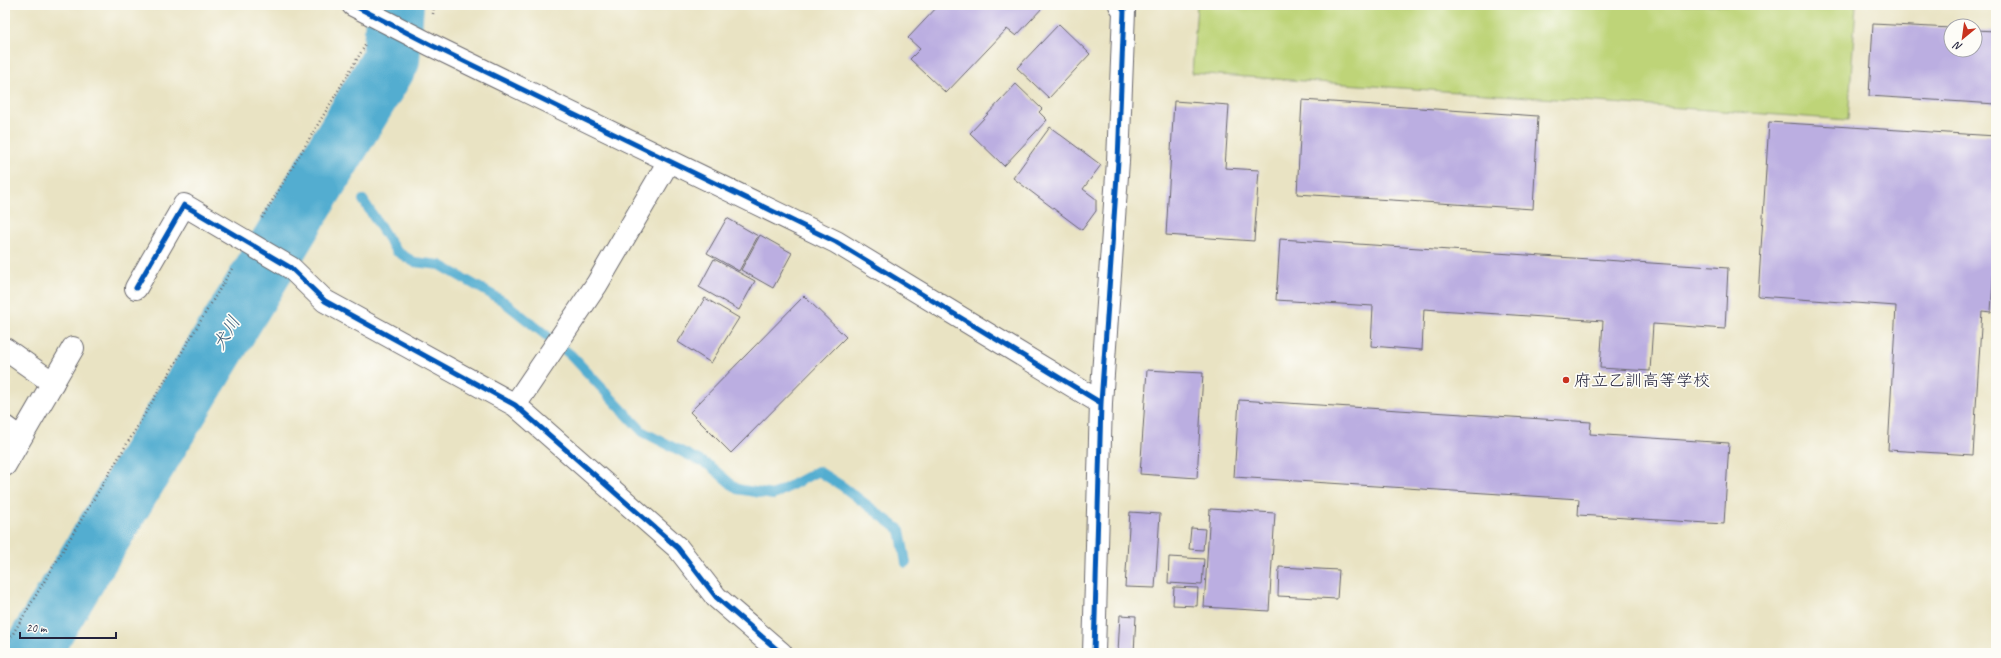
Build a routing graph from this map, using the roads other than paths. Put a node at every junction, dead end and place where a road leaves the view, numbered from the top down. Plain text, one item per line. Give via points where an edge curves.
1 (353, 5) edge
2 (1120, 5) edge
3 (669, 161) junction
4 (136, 288) dead end
5 (73, 348) dead end
6 (5, 349) edge
7 (52, 383) junction
8 (1101, 403) junction
9 (515, 405) junction
10 (13, 432) edge
11 (5, 465) edge
12 (781, 653) edge
13 (1094, 653) edge

1 - 3 street
2 - 8 street via 1124,10 1118,161
3 - 8 street via 836,242
3 - 9 street via 597,284
4 - 9 street via 184,205 292,268 325,301
5 - 7 street
6 - 7 street
7 - 10 street
8 - 13 street
9 - 12 street via 678,548 716,597
10 - 11 street

